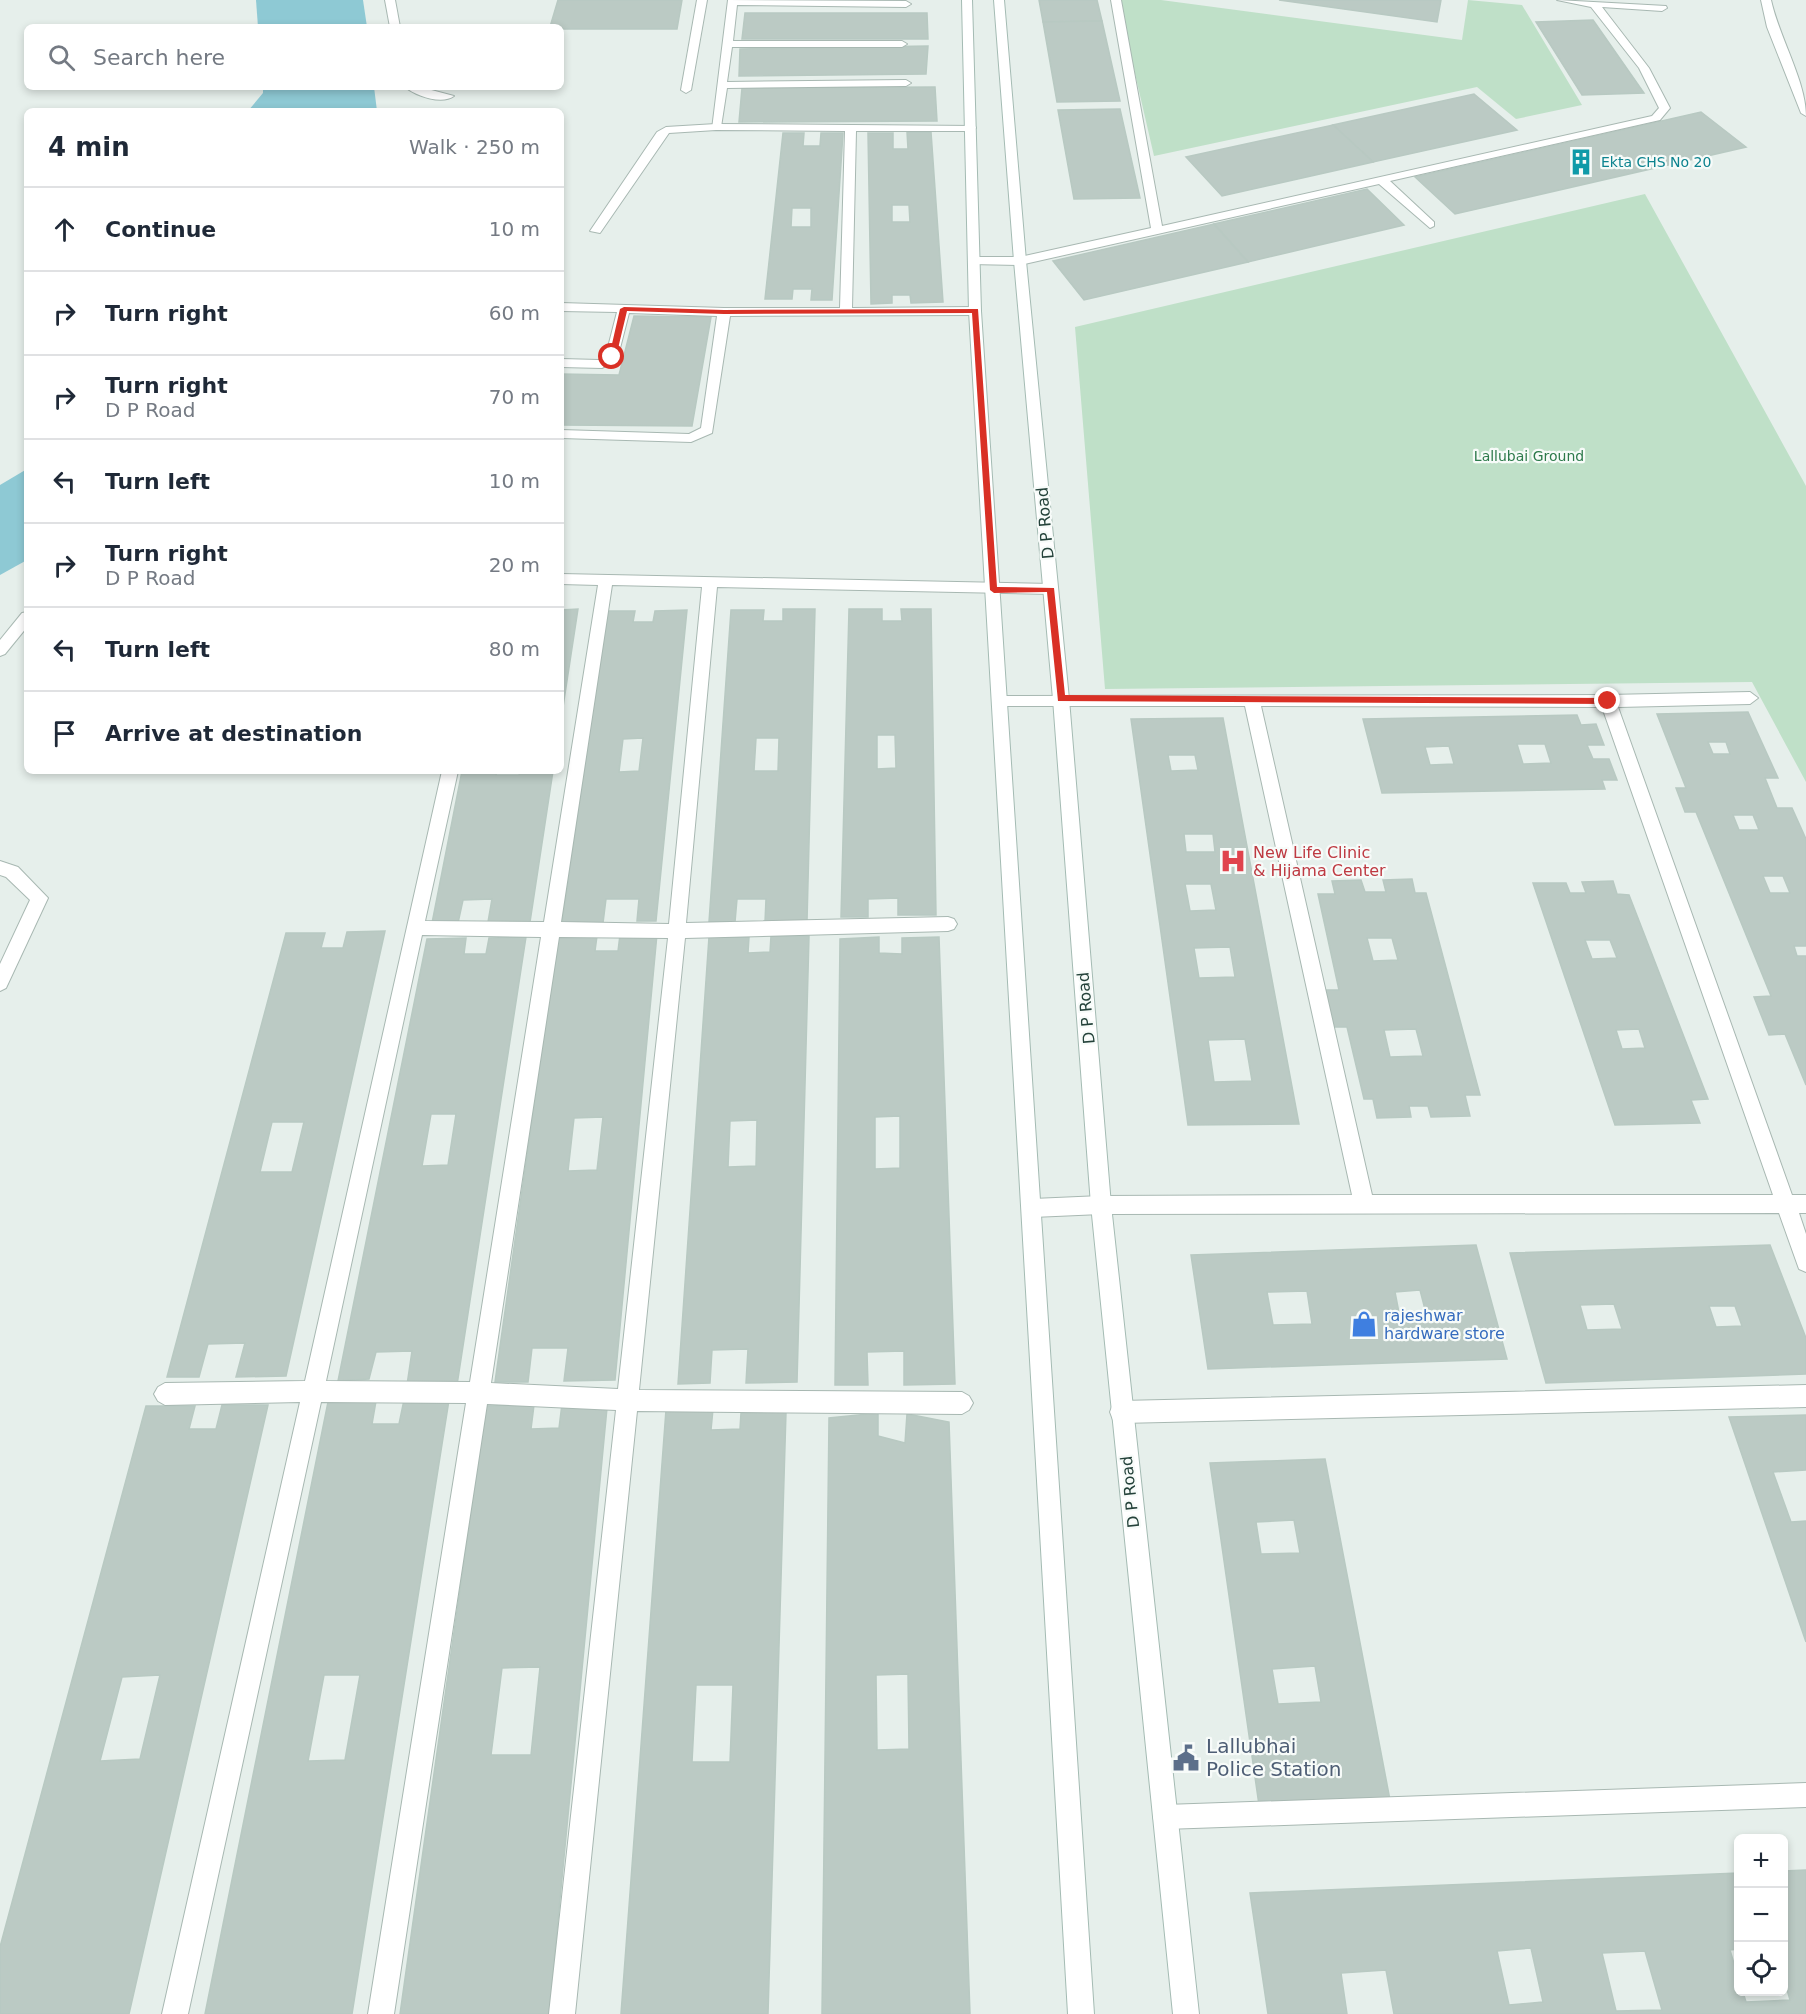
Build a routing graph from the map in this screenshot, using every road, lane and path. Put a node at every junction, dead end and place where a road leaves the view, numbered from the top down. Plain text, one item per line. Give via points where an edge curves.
1 (390, 0) edge
2 (702, 0) edge
3 (966, 0) edge
4 (999, 0) edge
5 (1116, 0) edge
6 (1562, 0) edge
7 (1766, 0) edge
8 (733, 1) edge
9 (906, 4) dead end
10 (1594, 4) junction
11 (1662, 8) dead end
12 (394, 24) edge
13 (727, 44) junction
14 (902, 44) dead end
15 (906, 83) dead end
16 (721, 85) junction
17 (418, 90) edge
18 (686, 90) dead end
19 (449, 96) dead end
20 (1806, 113) edge
21 (716, 127) junction
22 (851, 128) junction
23 (971, 128) junction
24 (1382, 180) junction
25 (1430, 224) dead end
26 (1157, 230) junction
27 (596, 231) dead end
28 (974, 261) junction
29 (1020, 261) junction
30 (564, 307) edge
31 (624, 309) junction
32 (846, 310) junction
33 (975, 311) junction
34 (724, 312) junction
35 (564, 363) edge
36 (564, 434) edge
37 (564, 579) edge
38 (606, 580) junction
39 (710, 583) junction
40 (994, 590) junction
41 (1051, 590) junction
42 (24, 621) edge
43 (0, 650) edge
44 (1750, 698) dead end
45 (1061, 699) junction
46 (1000, 700) junction
47 (1252, 701) junction
48 (1608, 701) junction
49 (449, 774) edge
50 (0, 868) edge
51 (948, 924) dead end
52 (415, 928) junction
53 (553, 930) junction
54 (678, 931) junction
55 (0, 983) edge
56 (1364, 1204) junction
57 (1806, 1204) edge
58 (1101, 1205) junction
59 (1784, 1205) junction
60 (1033, 1208) junction
61 (1806, 1262) edge
62 (313, 1391) junction
63 (479, 1393) junction
64 (165, 1394) dead end
65 (1806, 1396) edge
66 (627, 1400) junction
67 (962, 1403) dead end
68 (1121, 1412) junction
69 (1806, 1795) edge
70 (1165, 1817) junction
71 (175, 2014) edge
72 (381, 2014) edge
73 (562, 2014) edge
74 (1081, 2014) edge
75 (1186, 2014) edge

1 - 12 street
2 - 18 street
3 - 23 street
4 - 29 street, D P Road
5 - 26 street
6 - 10 street
7 - 20 street via 1772,27
8 - 9 street
8 - 13 street
10 - 11 street
10 - 24 street via 1661,95 1665,108 1656,118
13 - 14 street
13 - 16 street
15 - 16 street
16 - 21 street
17 - 19 street
21 - 22 street
21 - 27 street via 663,131
22 - 23 street
22 - 32 street
23 - 28 street
24 - 25 street
24 - 26 street
26 - 29 street
28 - 29 street
28 - 33 street
29 - 41 street, D P Road
30 - 31 street
31 - 34 street
31 - 35 street via 612,357 602,364
32 - 33 street
32 - 34 street
33 - 40 street
34 - 36 street via 707,430 691,438
37 - 38 street
38 - 39 street
38 - 53 street
39 - 40 street
39 - 54 street
40 - 41 street
40 - 46 street
41 - 45 street, D P Road
42 - 43 street
44 - 48 street
45 - 46 street
45 - 47 street
45 - 58 street, D P Road
46 - 60 street
47 - 48 street
47 - 56 street
48 - 59 street
49 - 52 street
50 - 55 street via 12,872 39,898
51 - 54 street
52 - 53 street
52 - 62 street
53 - 54 street
53 - 63 street
54 - 66 street
56 - 58 street
56 - 59 street
57 - 59 street
58 - 60 street
58 - 68 street, D P Road
59 - 61 street
60 - 74 street
62 - 63 street
62 - 64 street
62 - 71 street
63 - 66 street
63 - 72 street
65 - 68 street
66 - 67 street
66 - 73 street
68 - 70 street, D P Road
69 - 70 street
70 - 75 street, D P Road

